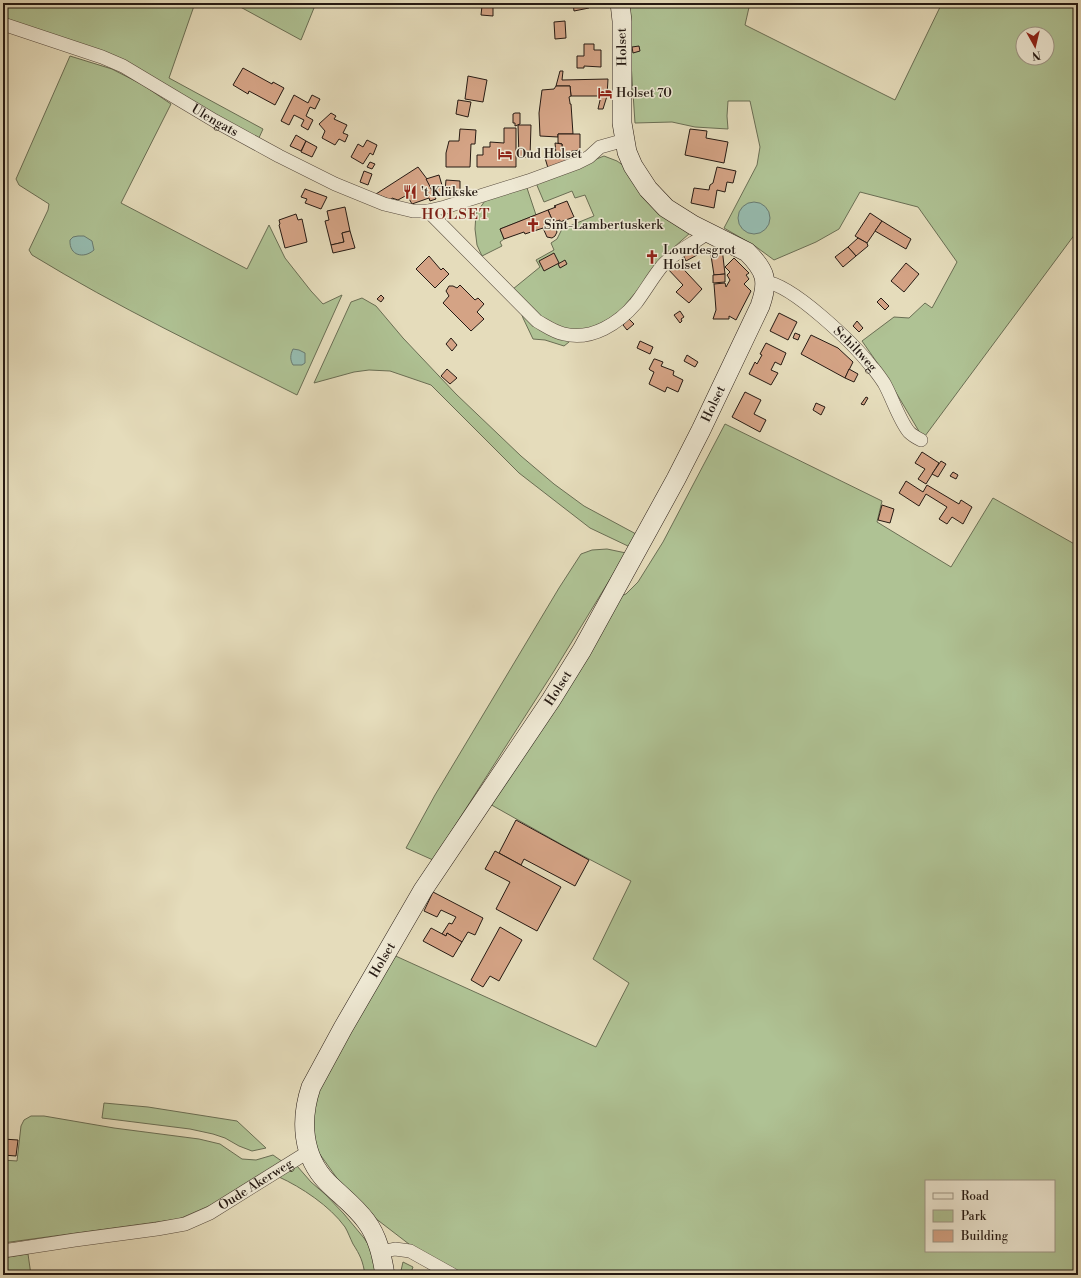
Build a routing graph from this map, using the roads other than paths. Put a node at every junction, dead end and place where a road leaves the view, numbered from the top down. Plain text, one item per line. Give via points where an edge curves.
1 (620, 3) edge
2 (3, 24) edge
3 (625, 140) junction
4 (428, 211) junction
5 (709, 232) junction
6 (765, 282) junction
7 (921, 440) dead end
8 (308, 1152) junction
9 (3, 1251) edge
10 (381, 1252) junction
11 (386, 1275) edge
12 (453, 1275) edge

1 - 3 street, Holset via 621,100
2 - 4 street, Ulengats via 123,66 228,128 341,187 384,204 420,212
3 - 4 street via 600,147 589,156 558,171
3 - 5 street, Holset via 633,166 648,189 666,208
4 - 5 street via 537,321 554,331 572,336 594,333 616,322 635,303 663,265
5 - 6 street, Holset via 747,252 758,265
6 - 7 street, Schiltweg via 787,290 814,310 862,355 876,372 909,432
6 - 8 street, Holset via 760,306 701,430 612,596 551,700 423,890 311,1087 304,1121
8 - 9 street, Oude Akerweg via 210,1213 185,1224
8 - 10 street, Oude Akerweg via 320,1174 366,1221
10 - 11 street, Oude Akerweg
10 - 12 street via 395,1249 410,1251

